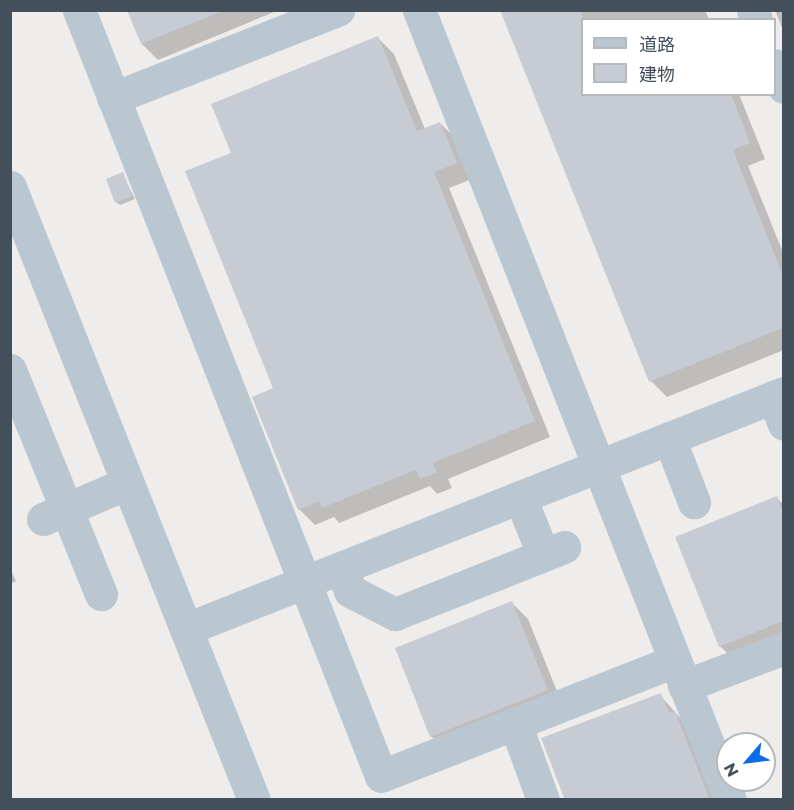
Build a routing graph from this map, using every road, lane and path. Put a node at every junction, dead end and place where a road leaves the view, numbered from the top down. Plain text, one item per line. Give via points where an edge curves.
1 (79, 10) edge
2 (338, 10) edge
3 (419, 10) edge
4 (776, 70) edge
5 (783, 87) edge
6 (113, 98) junction
7 (10, 187) edge
8 (10, 370) edge
9 (780, 405) edge
10 (669, 438) junction
11 (596, 467) junction
12 (128, 483) junction
13 (520, 497) junction
14 (694, 502) dead end
15 (54, 514) junction
16 (342, 568) junction
17 (303, 583) junction
18 (101, 594) dead end
19 (186, 629) junction
20 (783, 648) edge
21 (679, 674) junction
22 (515, 723) junction
23 (254, 800) edge
24 (543, 800) edge
25 (730, 800) edge

1 - 6 street
2 - 6 street
3 - 11 street
4 - 5 street
6 - 17 street
7 - 12 street
8 - 15 street
9 - 10 street
10 - 11 street
10 - 14 street
11 - 13 street
11 - 21 street
12 - 15 street
12 - 19 street
13 - 16 street
13 - 16 street via 553,551 395,614 350,591
15 - 18 street
16 - 17 street
17 - 19 street
17 - 22 street via 381,776
19 - 23 street
20 - 21 street
21 - 22 street
21 - 25 street
22 - 24 street

